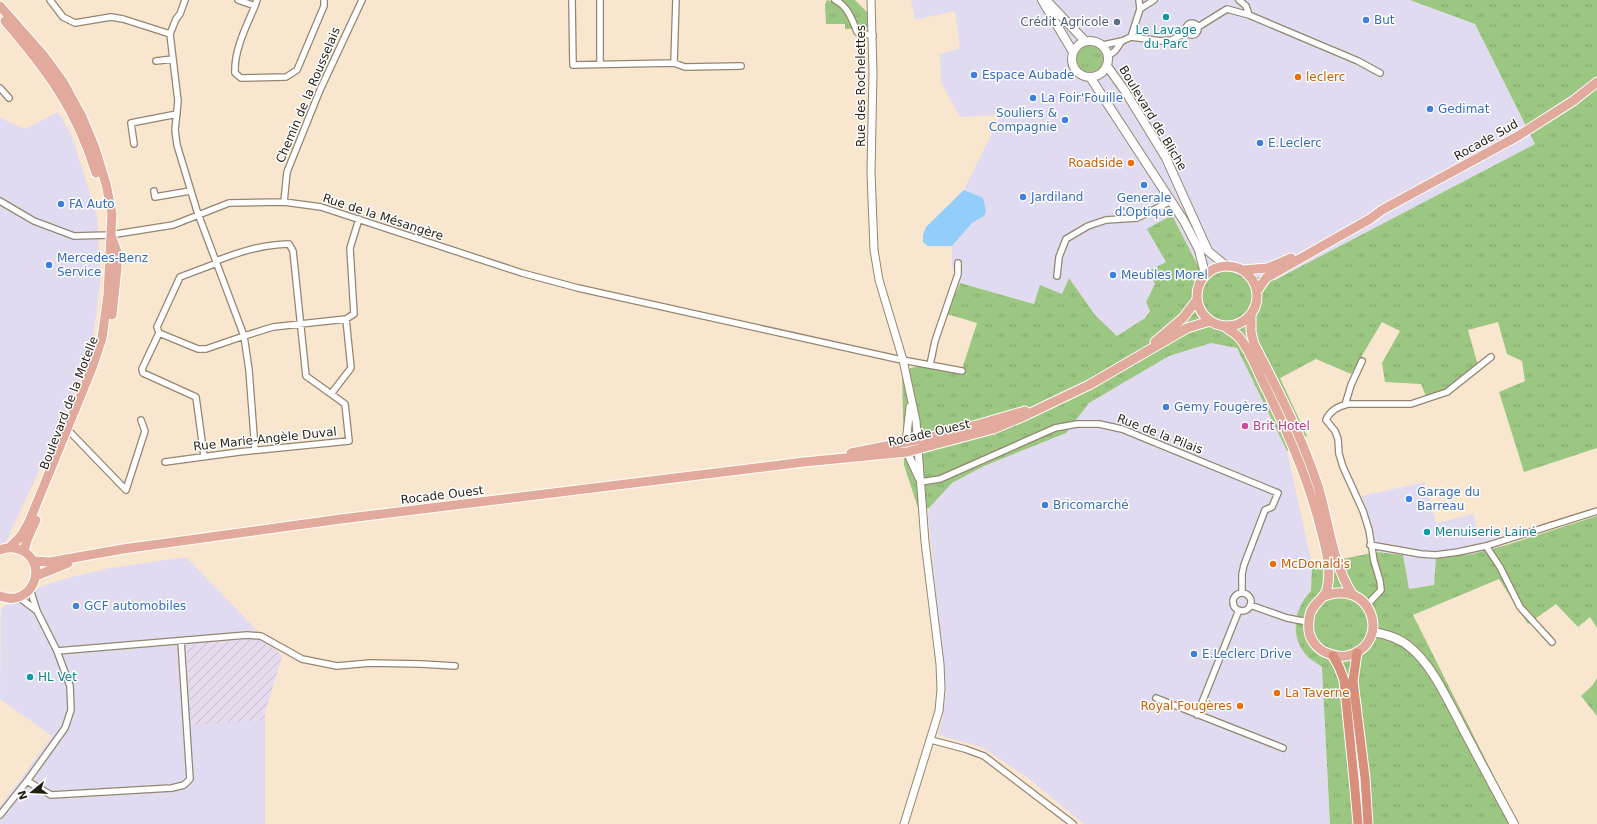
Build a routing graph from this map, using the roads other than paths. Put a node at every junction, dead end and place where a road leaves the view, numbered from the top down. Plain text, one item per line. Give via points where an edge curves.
1 (50, 0) edge
2 (184, 0) edge
3 (238, 0) edge
4 (258, 0) edge
5 (324, 0) edge
6 (362, 0) edge
7 (572, 0) edge
8 (600, 0) edge
9 (676, 0) edge
10 (835, 0) edge
11 (871, 0) edge
12 (1042, 0) edge
13 (1046, 0) edge
14 (1140, 0) edge
15 (1154, 0) edge
16 (1239, 0) edge
17 (0, 6) edge
18 (255, 6) junction
19 (1140, 9) junction
20 (0, 15) edge
21 (1249, 15) junction
22 (1198, 27) junction
23 (1186, 33) junction
24 (170, 34) junction
25 (873, 36) junction
26 (1131, 37) junction
27 (1085, 41) junction
28 (1122, 41) junction
29 (1103, 45) junction
30 (1073, 52) junction
31 (1108, 56) junction
32 (173, 59) junction
33 (156, 61) dead end
34 (674, 63) junction
35 (600, 64) junction
36 (741, 66) dead end
37 (1107, 66) junction
38 (1380, 72) dead end
39 (1090, 77) junction
40 (1597, 82) edge
41 (0, 88) edge
42 (9, 98) dead end
43 (177, 114) junction
44 (134, 144) dead end
45 (154, 191) dead end
46 (190, 191) junction
47 (0, 201) edge
48 (1171, 201) junction
49 (284, 202) junction
50 (1382, 210) junction
51 (198, 214) junction
52 (359, 219) junction
53 (110, 235) junction
54 (217, 262) junction
55 (958, 263) dead end
56 (1225, 265) junction
57 (1243, 270) junction
58 (1205, 274) junction
59 (1057, 276) dead end
60 (1257, 291) junction
61 (1196, 301) junction
62 (1251, 314) junction
63 (346, 319) junction
64 (1210, 321) junction
65 (299, 323) junction
66 (1224, 326) junction
67 (159, 333) junction
68 (244, 336) junction
69 (1139, 355) junction
70 (1491, 357) dead end
71 (903, 360) junction
72 (1362, 361) dead end
73 (930, 365) junction
74 (962, 371) dead end
75 (331, 394) junction
76 (911, 399) junction
77 (1345, 405) junction
78 (141, 420) dead end
79 (69, 430) junction
80 (906, 443) junction
81 (918, 448) junction
82 (255, 450) junction
83 (908, 454) junction
84 (204, 456) junction
85 (165, 462) dead end
86 (804, 462) junction
87 (920, 482) junction
88 (1597, 511) edge
89 (1370, 545) junction
90 (1486, 546) junction
91 (10, 547) junction
92 (0, 550) edge
93 (24, 551) junction
94 (84, 557) junction
95 (33, 561) junction
96 (36, 576) junction
97 (30, 589) junction
98 (1242, 592) junction
99 (1352, 594) junction
100 (1324, 596) junction
101 (20, 598) junction
102 (1, 599) edge
103 (1250, 605) junction
104 (1367, 605) junction
105 (1239, 610) junction
106 (37, 611) junction
107 (1308, 622) junction
108 (1372, 632) junction
109 (180, 641) junction
110 (1552, 642) dead end
111 (57, 651) junction
112 (1357, 653) junction
113 (1333, 656) junction
114 (455, 666) dead end
115 (1156, 698) dead end
116 (1197, 715) junction
117 (931, 740) junction
118 (1282, 748) dead end
119 (27, 781) junction
120 (0, 815) edge
121 (904, 824) edge
122 (1073, 824) edge
123 (1358, 824) edge
124 (1368, 824) edge
125 (1514, 824) edge

1 - 24 street via 63,17 75,23 112,17
2 - 24 street
3 - 18 street
4 - 18 street
5 - 18 street via 324,6 297,70 286,77 241,78 235,73 238,53
6 - 49 street, Chemin de la Rousselais via 320,90 287,172
7 - 35 street via 573,65
8 - 35 street
9 - 34 street
10 - 25 street via 849,13 856,32
11 - 25 street, Rue des Rochelettes
12 - 30 main road
13 - 27 main road
14 - 19 street
15 - 19 street
16 - 21 street via 1246,6
17 - 53 main road, Boulevard de la Motelle via 48,61 82,117 96,148 106,184 112,214
19 - 26 street
20 - 53 main road, Boulevard de la Motelle via 39,61 76,120 90,151
21 - 22 street via 1227,10
21 - 38 street
22 - 23 street via 1195,34
22 - 23 street via 1194,23 1189,23 1185,27
23 - 26 street via 1171,40 1161,41
24 - 32 street
25 - 71 street, Rue des Rochelettes via 871,172 874,250 879,280
26 - 28 street
27 - 29 main road via 1095,41
27 - 30 main road
28 - 29 street
28 - 31 street
29 - 31 main road
30 - 39 main road via 1072,61 1076,70
31 - 37 main road
32 - 33 street
32 - 43 street
34 - 35 street
34 - 36 street via 685,67
37 - 39 main road via 1100,74
37 - 56 main road, Boulevard de Bliche via 1166,158 1208,251
39 - 48 main road
40 - 50 main road, Rocade Sud via 1567,105 1518,136
41 - 42 street
43 - 44 street via 131,123
43 - 46 street via 177,145
45 - 46 street via 155,197
46 - 51 street
47 - 53 street, Rue de la Mésangère via 34,220 74,236
48 - 58 main road via 1196,242
48 - 59 street via 1137,218 1106,220 1088,226 1066,239 1059,257
49 - 51 street, Rue de la Mésangère via 229,204
49 - 52 street, Rue de la Mésangère via 321,207
50 - 57 main road, Rocade Sud via 1369,214 1283,262 1268,268
50 - 60 main road, Rocade Sud via 1266,278
51 - 53 street, Rue de la Mésangère via 173,225
51 - 54 street
52 - 63 street via 350,248 354,314
52 - 71 street, Rue de la Mésangère via 522,273 622,299
53 - 79 main road, Boulevard de la Motelle via 108,295 102,338
54 - 65 street, Rue Marie-Angèle Duval via 267,245 289,244 293,251
54 - 67 street via 180,277 158,327
54 - 68 street
55 - 73 street via 958,274 935,341
56 - 57 main road
56 - 58 main road
57 - 60 main road
58 - 61 main road via 1199,282
60 - 62 main road via 1256,303
61 - 64 main road via 1199,309
61 - 69 main road, Rocade Ouest via 1183,318
62 - 66 main road via 1234,326
62 - 99 main road via 1254,344 1304,449 1327,519 1339,567
63 - 65 street
63 - 75 street via 351,368
64 - 66 main road
64 - 69 main road, Rocade Ouest via 1187,328
65 - 68 street via 273,327
65 - 75 street, Rue Marie-Angèle Duval via 306,376
66 - 100 main road via 1238,336 1246,347 1297,454 1326,548 1329,574
67 - 68 street via 202,350
67 - 84 street via 142,369 143,374 196,397
68 - 82 street
69 - 81 main road, Rocade Ouest via 1089,385 1022,417 993,429
70 - 77 street via 1447,392 1412,404
71 - 73 street, Rue de la Mésangère
71 - 76 street, Rue des Rochelettes
72 - 77 street
73 - 74 street, Rue de la Mésangère
75 - 82 street, Rue Marie-Angèle Duval via 345,404 348,441
76 - 80 street
76 - 81 street, Rue des Rochelettes
77 - 89 street via 1339,406 1326,420 1335,431 1343,467 1369,530
78 - 79 street via 145,431 126,490
79 - 91 main road, Boulevard de la Motelle via 29,522 21,536
79 - 93 main road, Boulevard de la Motelle
80 - 81 main road, Rocade Ouest
80 - 83 street
80 - 86 main road, Rocade Ouest
81 - 83 main road, Rocade Ouest
81 - 87 street, Rue des Rochelettes
82 - 84 street, Rue Marie-Angèle Duval
83 - 86 main road, Rocade Ouest
83 - 87 street
84 - 85 street, Rue Marie-Angèle Duval
86 - 94 main road, Rocade Ouest via 326,521 123,549
87 - 98 street, Rue de la Pilais via 940,479 1055,428 1077,424 1122,428 1278,493 1272,507 1265,510 1244,564
87 - 117 street, Rue des Rochelettes via 940,664 939,711
88 - 90 street
89 - 90 street via 1421,554 1458,552
89 - 104 street via 1381,590
90 - 110 street via 1500,567 1520,607
91 - 92 main road
91 - 93 main road
93 - 95 main road
94 - 95 main road, Rocade Ouest via 50,562
94 - 96 main road, Rocade Ouest
95 - 96 main road
96 - 97 main road
97 - 101 main road
97 - 106 street
98 - 103 street via 1250,597
98 - 105 street via 1233,599 1234,607
99 - 100 main road via 1343,592
99 - 104 main road
100 - 107 main road via 1310,612
101 - 102 main road
101 - 106 street
103 - 105 street via 1244,611
103 - 107 street via 1287,618
104 - 108 main road via 1373,623
105 - 116 street
106 - 111 street
107 - 113 main road via 1315,644 1323,652
108 - 112 main road via 1366,644
108 - 125 main road via 1399,640 1411,647 1424,661
109 - 111 street
109 - 114 street via 261,636 302,659 337,666 370,663
109 - 119 street via 190,780 184,785 172,788 51,795
111 - 119 street via 70,686 71,710 65,728
112 - 113 main road
112 - 124 highway via 1353,681
113 - 123 highway via 1344,680
115 - 116 street
116 - 118 street
117 - 121 street, Rue des Rochelettes
117 - 122 street via 984,756
119 - 120 street

